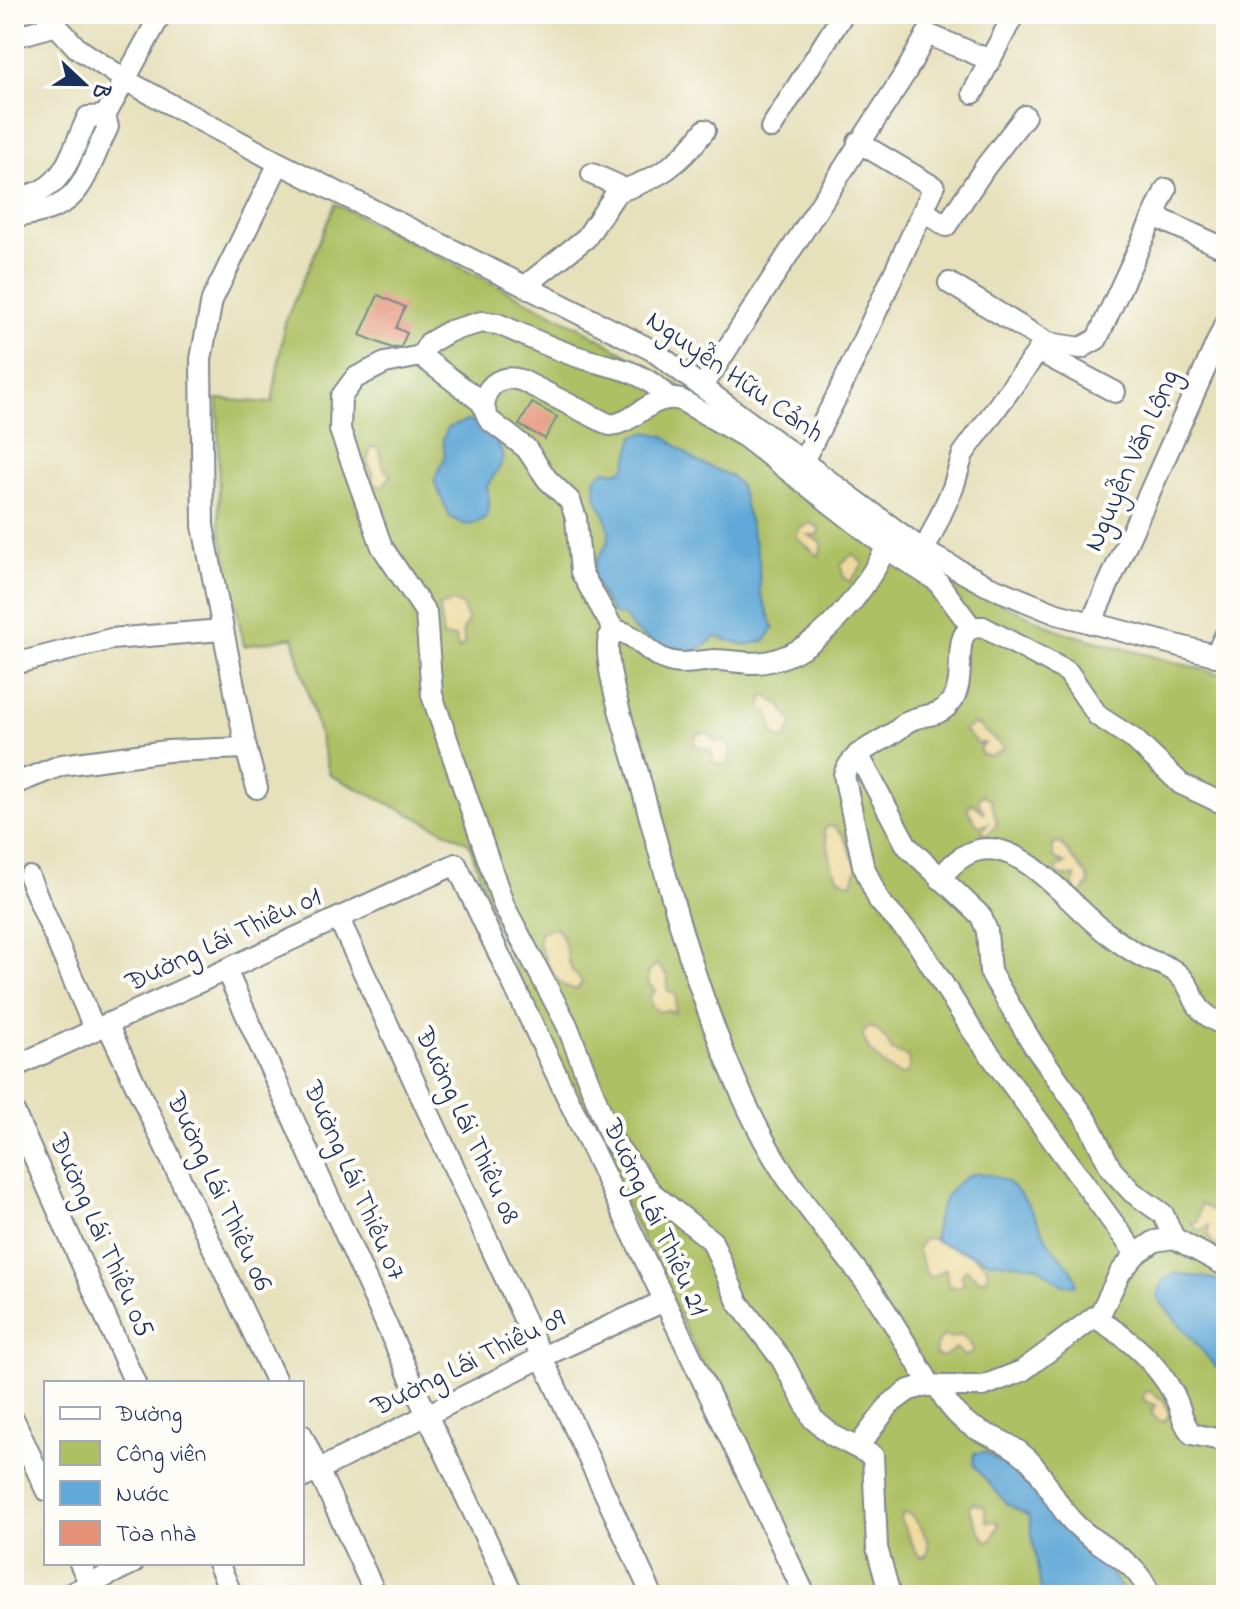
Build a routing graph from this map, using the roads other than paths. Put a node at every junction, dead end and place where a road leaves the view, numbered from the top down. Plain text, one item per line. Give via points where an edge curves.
1 (161, 14) edge
2 (843, 14) edge
3 (1014, 14) edge
4 (51, 19) edge
5 (14, 37) edge
6 (990, 60) junction
7 (127, 81) junction
8 (973, 93) dead end
9 (105, 116) junction
10 (1025, 116) dead end
11 (771, 128) dead end
12 (705, 130) dead end
13 (858, 142) junction
14 (279, 163) junction
15 (592, 174) dead end
16 (1166, 189) dead end
17 (617, 192) junction
18 (14, 197) edge
19 (924, 211) junction
20 (1154, 216) junction
21 (14, 217) edge
22 (1226, 249) edge
23 (949, 283) dead end
24 (525, 286) junction
25 (1226, 322) edge
26 (1043, 347) junction
27 (421, 356) junction
28 (703, 386) junction
29 (1115, 392) dead end
30 (669, 398) junction
31 (484, 404) junction
32 (803, 461) junction
33 (887, 547) junction
34 (924, 551) junction
35 (1091, 623) junction
36 (972, 628) junction
37 (222, 630) junction
38 (615, 632) junction
39 (1226, 634) edge
40 (1221, 657) edge
41 (14, 664) edge
42 (246, 748) junction
43 (858, 754) junction
44 (14, 784) edge
45 (257, 788) dead end
46 (1226, 805) edge
47 (456, 864) joint
48 (29, 877) dead end
49 (940, 879) junction
50 (339, 919) junction
51 (226, 970) junction
52 (1226, 1026) edge
53 (101, 1027) junction
54 (14, 1067) edge
55 (14, 1112) edge
56 (1174, 1238) junction
57 (1136, 1254) junction
58 (1226, 1266) edge
59 (662, 1302) junction
60 (1094, 1317) junction
61 (542, 1357) junction
62 (134, 1381) edge
63 (276, 1381) edge
64 (934, 1386) junction
65 (427, 1415) junction
66 (14, 1420) edge
67 (1226, 1441) edge
68 (304, 1445) edge
69 (858, 1447) junction
70 (310, 1474) edge
71 (44, 1486) edge
72 (80, 1565) edge
73 (129, 1565) edge
74 (219, 1565) edge
75 (77, 1591) edge
76 (232, 1595) edge
77 (376, 1595) edge
78 (513, 1595) edge
79 (652, 1595) edge
80 (805, 1595) edge
81 (890, 1595) edge
82 (1150, 1595) edge

1 - 7 street
2 - 11 street
3 - 6 street
4 - 5 street
4 - 7 street, Nguyễn Hữu Cảnh via 77,48
6 - 8 street
6 - 13 street via 927,34
7 - 9 street
7 - 14 street, Nguyễn Hữu Cảnh
9 - 18 street via 88,117 53,186
9 - 21 street via 108,127 69,202 50,212
10 - 19 street via 946,226
12 - 17 street via 679,163
13 - 19 street via 934,187
13 - 28 street
14 - 24 street, Nguyễn Hữu Cảnh
14 - 37 street via 212,300 201,359 203,526
15 - 17 street via 617,185
16 - 20 street
17 - 24 street via 586,238
19 - 32 street
20 - 22 street
20 - 26 street via 1097,339 1081,348
23 - 26 street
24 - 28 street, Nguyễn Hữu Cảnh via 622,334
25 - 35 street, Nguyễn Văn Lộng
26 - 29 street
26 - 34 street via 963,454
27 - 30 street via 443,334 490,322 581,358 630,370
27 - 31 street
27 - 69 street via 385,363 351,381 339,403 339,424 378,539 426,613 432,695 511,922 556,1001 601,1117 623,1157 651,1192 712,1241 738,1302 782,1360 813,1419
28 - 32 street, Nguyễn Hữu Cảnh
30 - 31 street via 610,425 512,378 494,383
30 - 33 street via 745,437
31 - 38 street via 489,420 526,448 570,501 578,562
32 - 34 street, Nguyễn Hữu Cảnh
33 - 36 street via 946,588
33 - 38 street via 847,607 783,658 753,664 678,663 656,656 627,633
34 - 35 street, Nguyễn Hữu Cảnh via 986,585
35 - 40 street, Nguyễn Hữu Cảnh
36 - 43 street via 961,640 962,677 952,702 931,716 909,720
36 - 46 street via 988,628 1060,666 1075,679 1098,716 1135,740 1174,779
37 - 41 street via 111,639
37 - 42 street
38 - 64 street via 607,646 611,676 672,891 735,1079 788,1180 870,1288
39 - 40 street
42 - 44 street via 167,751 62,765
42 - 45 street
43 - 49 street via 907,846
43 - 57 street via 848,764 844,781 872,889 916,941 963,1017
47 - 50 street, Đường Lái Thiêu 01
47 - 59 street, Đường Lái Thiêu 21
48 - 53 street, Đường Lái Thiêu 06
49 - 52 street via 972,851 991,849 1021,858 1106,933 1177,972 1199,1011
49 - 56 street via 981,916 994,980 1087,1120 1111,1169 1163,1214
50 - 51 street, Đường Lái Thiêu 01
50 - 61 street, Đường Lái Thiêu 08
51 - 53 street, Đường Lái Thiêu 01
51 - 65 street, Đường Lái Thiêu 07
53 - 54 street, Đường Lái Thiêu 01
53 - 63 street, Đường Lái Thiêu 06
55 - 62 street, Đường Lái Thiêu 05
56 - 57 street via 1155,1241
56 - 58 street
57 - 60 street
59 - 61 street, Đường Lái Thiêu 09
59 - 80 street, Đường Lái Thiêu 21
60 - 64 street via 1010,1378 970,1388
60 - 67 street via 1150,1361 1175,1396 1192,1434
61 - 65 street, Đường Lái Thiêu 09
61 - 79 street, Đường Lái Thiêu 08
64 - 69 street via 909,1390 895,1399
64 - 82 street via 970,1427 1028,1460 1074,1524 1132,1564
65 - 70 street, Đường Lái Thiêu 09
65 - 78 street, Đường Lái Thiêu 07
66 - 71 street
68 - 70 street
69 - 81 street via 875,1460 876,1540
70 - 77 street
72 - 75 street
73 - 75 street
74 - 76 street

